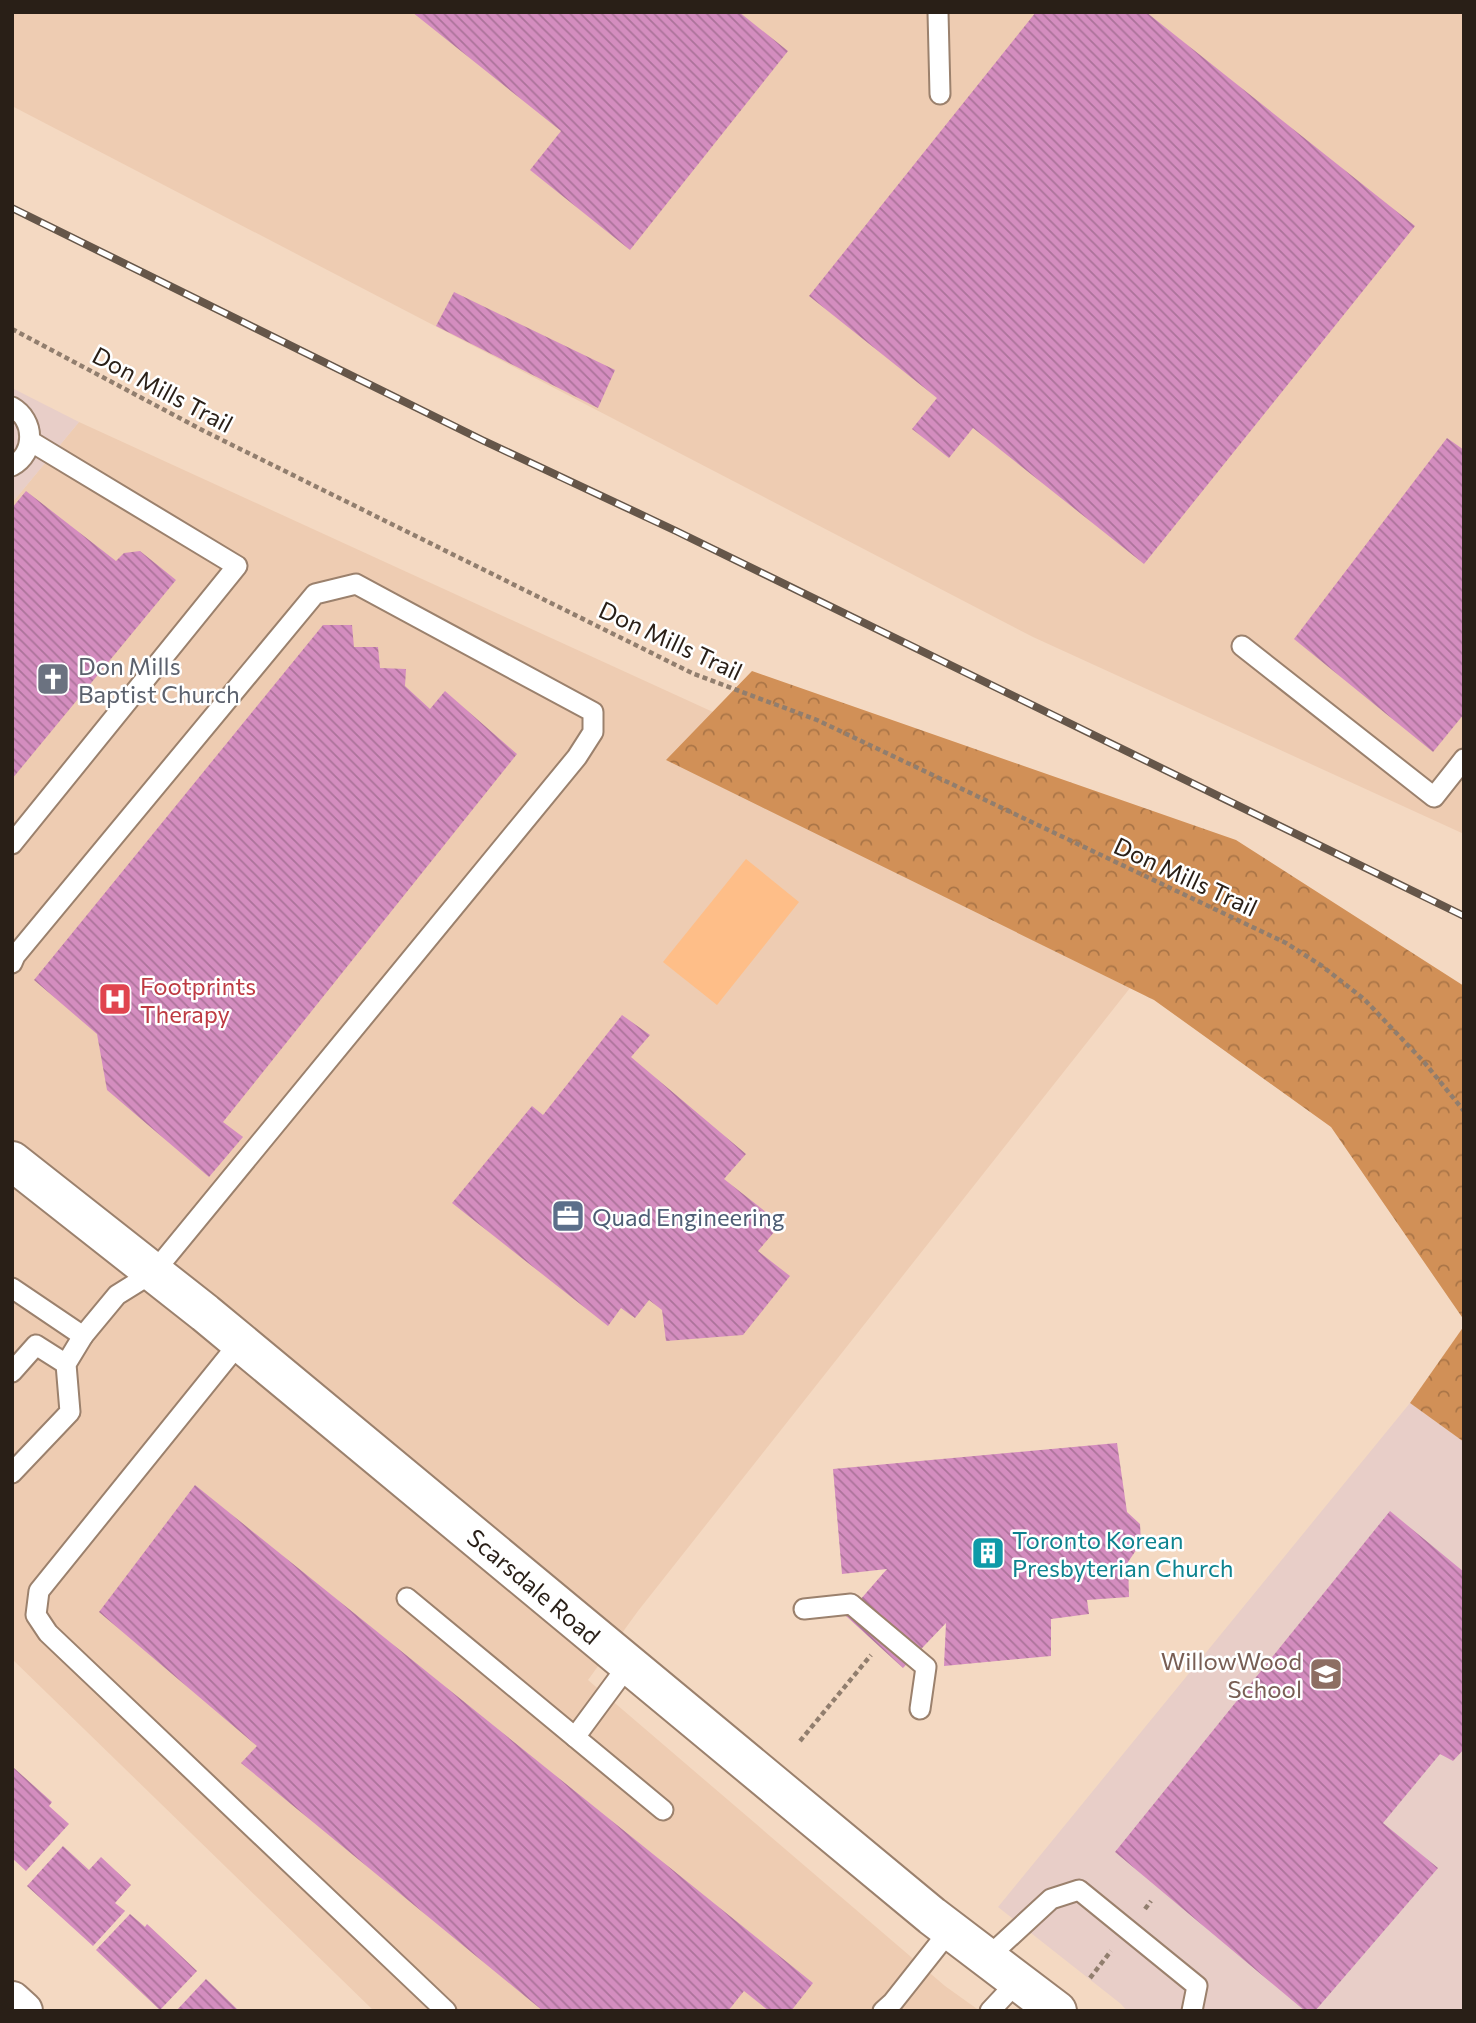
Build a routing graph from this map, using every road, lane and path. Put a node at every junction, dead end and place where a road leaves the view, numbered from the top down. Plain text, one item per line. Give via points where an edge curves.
1 (938, 12) edge
2 (940, 94) dead end
3 (12, 329) edge
4 (12, 407) edge
5 (30, 441) junction
6 (12, 466) edge
7 (1242, 646) dead end
8 (1464, 759) edge
9 (12, 844) edge
10 (12, 963) edge
11 (1464, 1111) edge
12 (12, 1161) edge
13 (154, 1272) junction
14 (12, 1288) edge
15 (83, 1336) junction
16 (240, 1342) junction
17 (66, 1364) junction
18 (12, 1372) edge
19 (12, 1473) edge
20 (407, 1598) dead end
21 (804, 1609) dead end
22 (629, 1664) junction
23 (840, 1691) dead end
24 (920, 1709) dead end
25 (575, 1737) junction
26 (800, 1741) dead end
27 (663, 1810) dead end
28 (950, 1930) junction
29 (987, 1958) junction
30 (1018, 1981) junction
31 (12, 2001) edge
32 (23, 2011) edge
33 (446, 2011) edge
34 (883, 2011) edge
35 (990, 2011) edge
36 (1057, 2011) edge
37 (1192, 2011) edge

1 - 2 lane
3 - 11 path, Don Mills Trail via 205,431 694,674 817,720 1286,943 1364,999
4 - 5 lane via 25,418
5 - 6 lane via 26,453
5 - 9 lane via 237,566
7 - 8 lane via 1434,797
10 - 13 lane via 315,594 356,584 593,712 593,732 577,757
12 - 13 street, Scarsdale Road
13 - 15 lane via 117,1294
13 - 16 street, Scarsdale Road
14 - 15 lane
15 - 17 lane
16 - 22 street, Scarsdale Road
16 - 33 lane via 39,1591 36,1615 48,1633
17 - 18 lane via 36,1345
17 - 19 lane via 70,1412
20 - 25 lane
21 - 24 lane via 851,1604 926,1667
22 - 25 lane
22 - 28 street, Scarsdale Road
23 - 26 path
25 - 27 lane
28 - 29 street, Scarsdale Road
28 - 34 lane
29 - 30 street, Scarsdale Road
29 - 37 lane via 1051,1899 1079,1889 1197,1986
30 - 35 lane
30 - 36 street, Scarsdale Road
31 - 32 street

